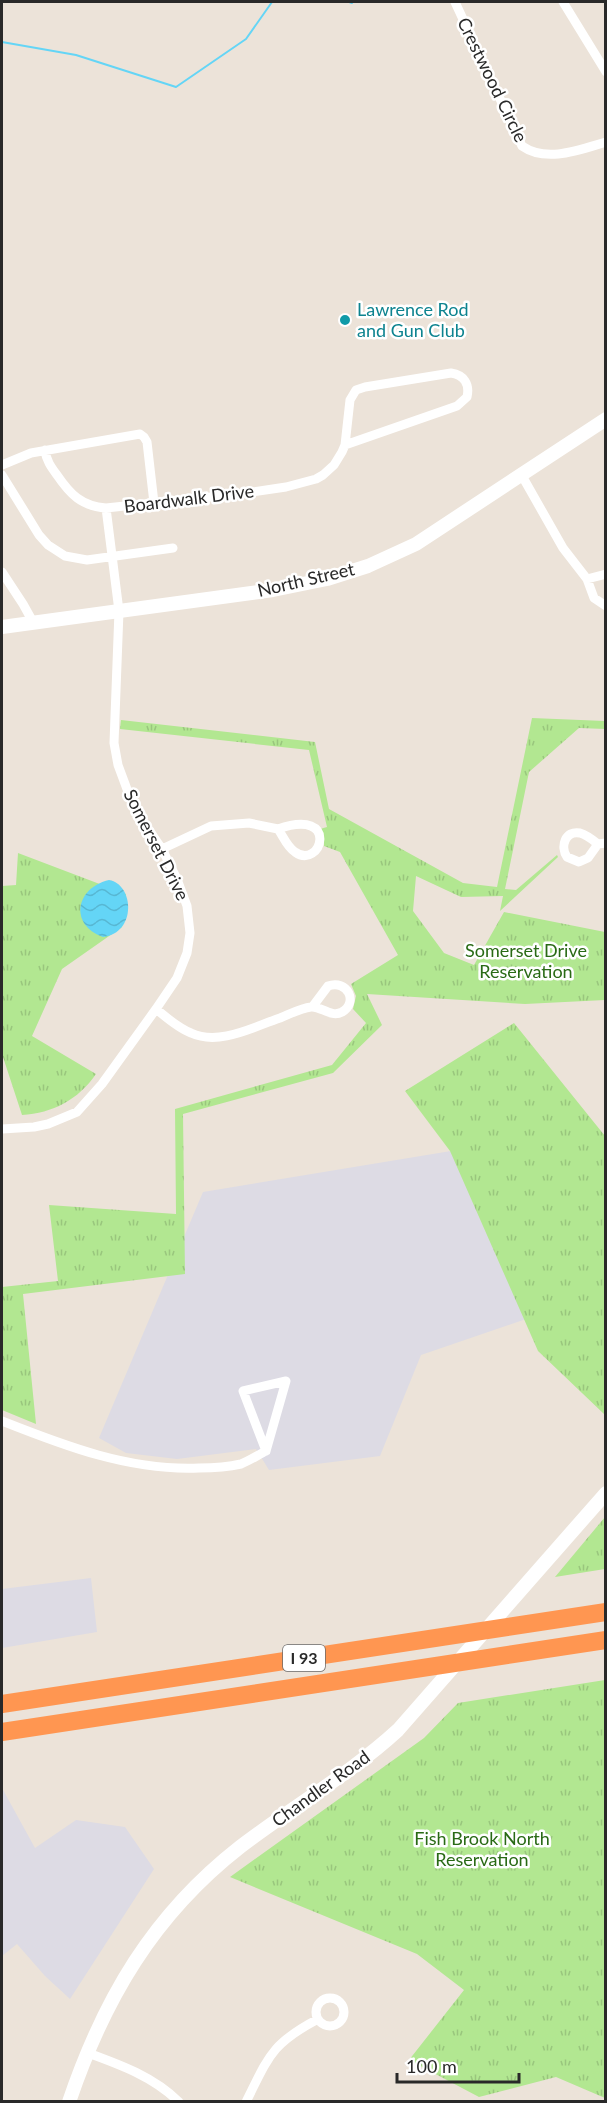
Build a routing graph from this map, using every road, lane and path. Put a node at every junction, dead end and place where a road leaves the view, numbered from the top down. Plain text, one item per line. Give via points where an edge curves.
1 (455, 2) edge
2 (563, 2) edge
3 (606, 72) edge
4 (606, 142) edge
5 (606, 419) edge
6 (345, 445) junction
7 (45, 450) junction
8 (2, 465) edge
9 (521, 474) junction
10 (2, 475) edge
11 (153, 503) junction
12 (106, 508) junction
13 (173, 548) dead end
14 (112, 557) junction
15 (2, 572) edge
16 (606, 574) edge
17 (587, 579) junction
18 (606, 606) edge
19 (119, 611) junction
20 (33, 622) junction
21 (2, 627) edge
22 (278, 828) junction
23 (162, 849) junction
24 (313, 1006) dead end
25 (156, 1009) junction
26 (2, 1128) edge
27 (2, 1421) edge
28 (266, 1451) junction
29 (606, 1493) edge
30 (606, 1612) edge
31 (606, 1640) edge
32 (2, 1704) edge
33 (2, 1732) edge
34 (318, 2019) dead end
35 (88, 2053) junction
36 (69, 2102) edge
37 (179, 2102) edge
38 (246, 2102) edge

1 - 4 street, Crestwood Circle via 522,146 531,153 544,155
2 - 3 street
5 - 9 street, North Street
6 - 6 street, Boardwalk Drive via 350,400 358,389 451,373 467,384 467,397 457,406
6 - 11 street, Boardwalk Drive via 329,470 310,482
7 - 8 street
7 - 11 street via 142,435 147,442
7 - 12 street, Boardwalk Drive via 48,464 70,493 85,504
9 - 17 street via 563,548
9 - 19 street, North Street via 416,544 368,566 273,590
10 - 14 street via 48,545 79,560
11 - 12 street, Boardwalk Drive
12 - 14 street, Somerset Drive
13 - 14 street
14 - 19 street, Somerset Drive
15 - 20 street
16 - 17 street
17 - 18 street via 594,598
19 - 20 street, North Street
19 - 23 street, Somerset Drive via 114,743 134,808
20 - 21 street, North Street
22 - 22 street via 312,825 320,837 318,848 308,855 295,853
22 - 23 street via 249,823 211,826
23 - 25 street, Somerset Drive via 187,906 190,933 177,978
24 - 25 street via 236,1033 212,1037 191,1033
25 - 26 street, Somerset Drive via 77,1112 34,1127
27 - 28 street via 96,1455 167,1467 241,1464
28 - 28 street via 243,1391 286,1381 280,1401
29 - 35 street, Chandler Road via 434,1691 380,1747 241,1847 170,1912 134,1961
30 - 32 highway, I 93
31 - 33 highway, I 93
34 - 38 street via 278,2045
35 - 36 street, Chandler Road
35 - 37 street via 145,2076

